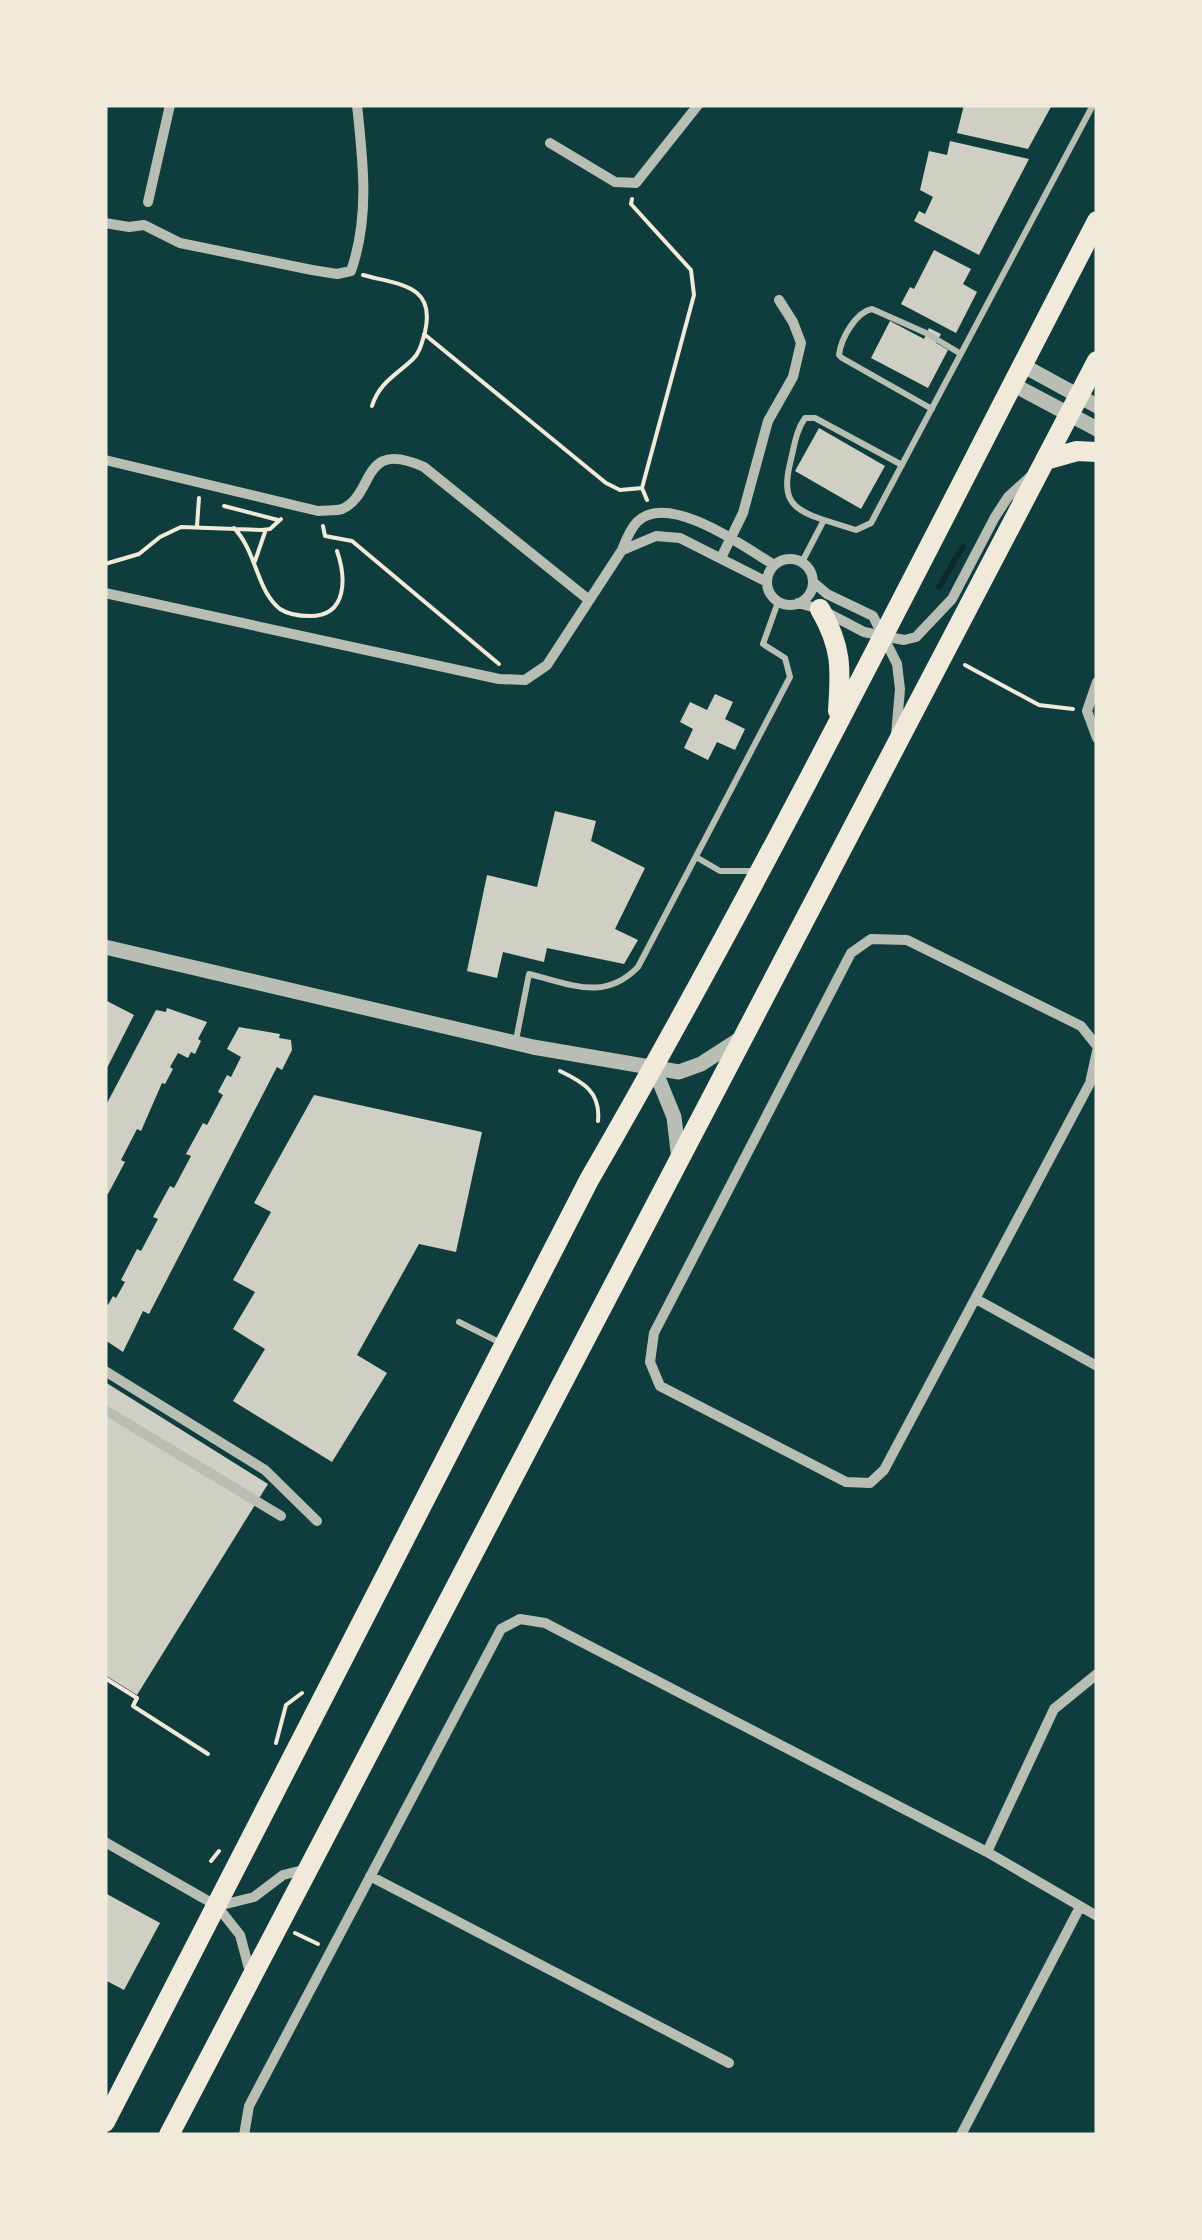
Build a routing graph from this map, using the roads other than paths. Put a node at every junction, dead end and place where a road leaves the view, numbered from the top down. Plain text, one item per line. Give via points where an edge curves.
1 (170, 105) edge
2 (357, 105) edge
3 (698, 105) edge
4 (1093, 105) edge
5 (550, 143) dead end
6 (148, 202) joint
7 (1097, 221) edge
8 (105, 224) edge
9 (144, 225) junction
10 (779, 300) dead end
11 (961, 354) junction
12 (1097, 361) edge
13 (1022, 365) junction
14 (1012, 384) junction
15 (1088, 400) edge
16 (932, 409) junction
17 (1068, 414) junction
18 (1097, 429) edge
19 (1097, 452) edge
20 (105, 460) edge
21 (1045, 460) junction
22 (902, 465) junction
23 (824, 520) junction
24 (730, 538) junction
25 (622, 550) junction
26 (721, 558) junction
27 (802, 562) junction
28 (774, 564) junction
29 (766, 582) junction
30 (813, 582) junction
31 (105, 593) edge
32 (589, 600) junction
33 (778, 602) junction
34 (798, 604) junction
35 (820, 609) junction
36 (883, 634) junction
37 (1097, 682) edge
38 (838, 723) junction
39 (1097, 738) edge
40 (875, 787) junction
41 (696, 857) junction
42 (758, 871) junction
43 (105, 947) edge
44 (744, 1036) junction
45 (516, 1042) junction
46 (1097, 1049) edge
47 (654, 1068) junction
48 (678, 1160) junction
49 (976, 1299) junction
50 (458, 1322) dead end
51 (505, 1345) junction
52 (1097, 1366) edge
53 (105, 1372) edge
54 (105, 1410) edge
55 (281, 1516) dead end
56 (317, 1520) dead end
57 (1097, 1674) edge
58 (105, 1842) edge
59 (986, 1852) junction
60 (309, 1868) junction
61 (370, 1876) junction
62 (217, 1906) junction
63 (1080, 1906) junction
64 (1097, 1916) edge
65 (251, 1978) junction
66 (729, 2062) dead end
67 (111, 2094) edge
68 (105, 2122) edge
69 (168, 2135) edge
70 (244, 2135) edge
71 (961, 2135) edge

1 - 6 street
2 - 9 street via 365,178 360,245 351,271 338,274 180,242
3 - 5 street via 636,183 615,182
4 - 11 lane
6 - 9 lane
7 - 13 highway
8 - 9 street
10 - 24 street via 801,343
11 - 16 lane
11 - 16 lane via 872,308 858,316 840,346 842,358
12 - 15 highway
13 - 14 highway
13 - 15 street
14 - 17 street
14 - 36 highway
15 - 17 highway
16 - 22 lane
17 - 18 street
17 - 21 highway
19 - 21 highway
20 - 32 street via 318,511 342,510 380,463 404,458 439,478
21 - 36 street via 1003,504 934,622 910,640
21 - 40 highway
22 - 23 lane via 864,528
22 - 23 lane via 806,418 786,479 788,498 800,512
23 - 27 lane
24 - 25 street via 660,512 638,520
24 - 26 street
24 - 28 street
25 - 26 street via 666,536
25 - 32 street
26 - 29 street
27 - 28 street
27 - 30 street
28 - 29 street
29 - 33 street
30 - 34 street
30 - 36 street via 874,616
31 - 32 street via 525,680 547,665
33 - 34 street
33 - 41 lane via 763,644 785,658 790,677
34 - 35 street
35 - 36 street via 864,632
35 - 38 highway via 840,655
36 - 38 highway
36 - 40 street via 900,689 896,733
37 - 39 street via 1087,710
38 - 42 highway
40 - 44 highway
41 - 42 lane via 720,871
41 - 45 lane via 624,982 599,990 529,974
42 - 47 highway
43 - 45 street
44 - 47 street via 679,1072
44 - 48 highway
45 - 47 street
46 - 49 street via 1090,1083
46 - 49 street via 1081,1026 907,940 871,939 851,953 654,1334 650,1362 660,1386 846,1482 870,1483 884,1470
47 - 48 street via 674,1118
47 - 51 highway
48 - 60 highway
49 - 52 street
50 - 51 lane
51 - 62 highway
53 - 56 street via 264,1470
54 - 55 street
57 - 59 street via 1054,1709
58 - 62 street
59 - 61 street via 545,1623 520,1619 501,1629
59 - 63 street
60 - 62 street via 283,1876 254,1897
60 - 65 highway
61 - 66 street
61 - 70 street via 249,2106
62 - 65 street via 240,1935
62 - 67 highway
63 - 64 street
63 - 71 street
65 - 69 highway
67 - 68 highway

